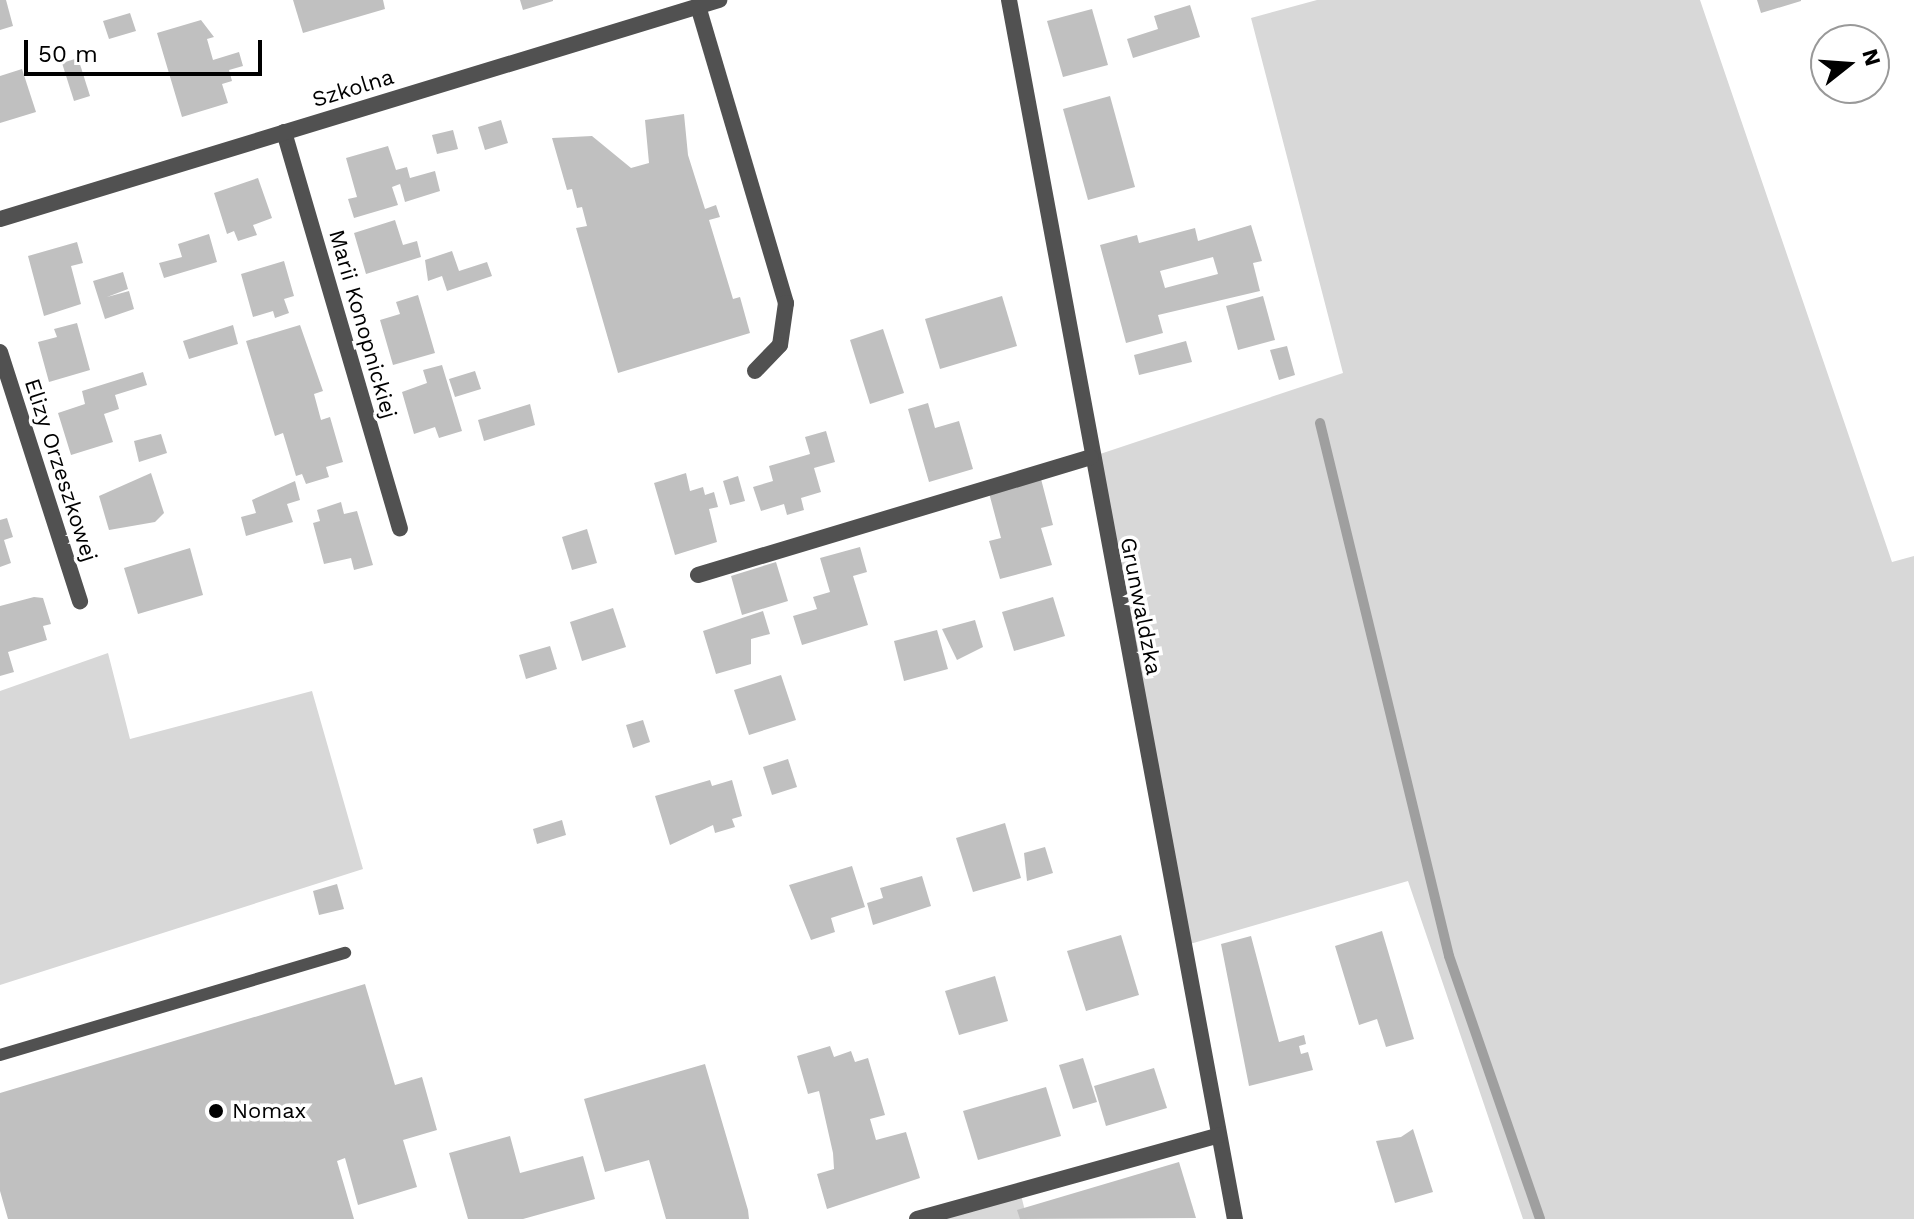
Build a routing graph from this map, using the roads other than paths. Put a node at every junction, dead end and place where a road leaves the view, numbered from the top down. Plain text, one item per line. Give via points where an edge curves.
1 (719, 0) edge
2 (1009, 0) edge
3 (698, 6) junction
4 (284, 132) junction
5 (0, 219) edge
6 (0, 352) edge
7 (755, 371) dead end
8 (1091, 457) junction
9 (400, 528) dead end
10 (698, 575) dead end
11 (80, 601) dead end
12 (345, 953) dead end
13 (0, 1055) edge
14 (1219, 1135) junction
15 (917, 1219) edge
16 (1235, 1219) edge

1 - 3 street, Szkolna
2 - 8 street, Grunwaldzka
3 - 4 street, Szkolna
3 - 7 street via 786,303 780,345
4 - 5 street, Szkolna
4 - 9 street, Marii Konopnickiej
6 - 11 street, Elizy Orzeszkowej
8 - 10 street
8 - 14 street, Grunwaldzka
12 - 13 lane
14 - 15 street
14 - 16 street, Grunwaldzka

